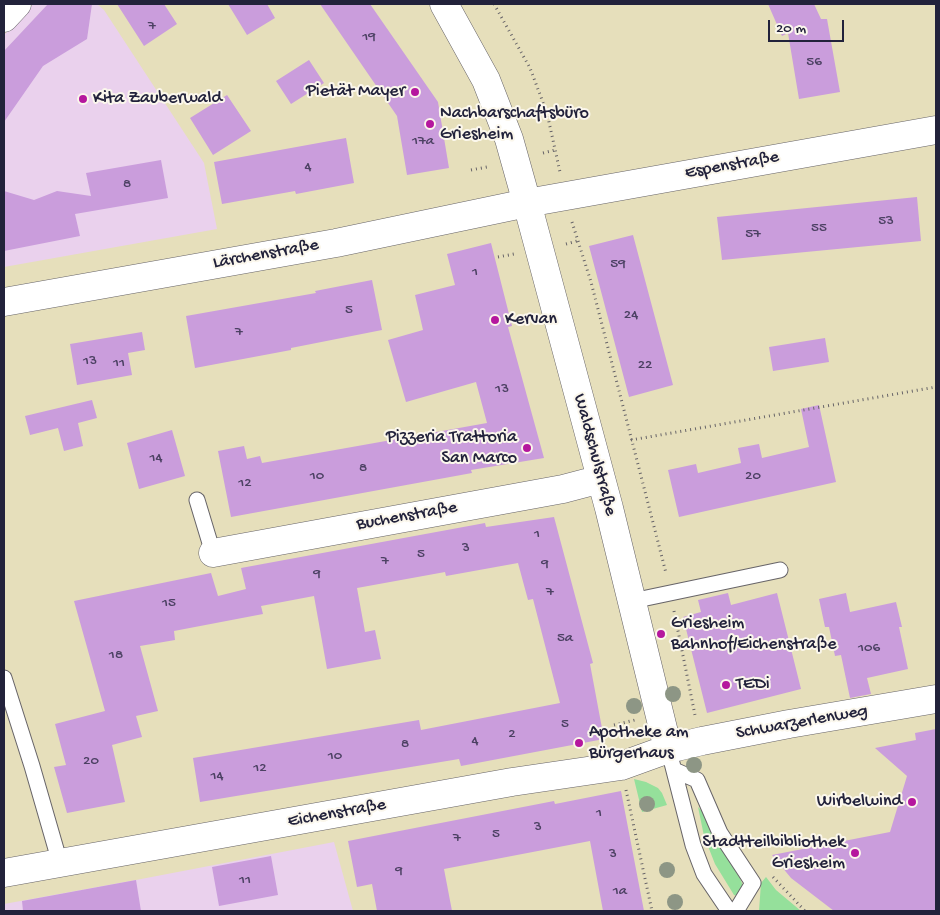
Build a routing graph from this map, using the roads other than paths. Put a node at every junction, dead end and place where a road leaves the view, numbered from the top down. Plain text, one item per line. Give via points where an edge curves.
1 (17, 4) edge
2 (444, 4) edge
3 (4, 18) edge
4 (936, 130) edge
5 (527, 203) junction
6 (4, 302) edge
7 (601, 479) junction
8 (197, 500) dead end
9 (213, 552) joint
10 (780, 570) dead end
11 (632, 601) junction
12 (4, 678) edge
13 (936, 699) edge
14 (671, 759) junction
15 (60, 863) junction
16 (4, 873) edge
17 (729, 911) edge
18 (736, 911) edge

1 - 3 street
2 - 5 street, Waldschulstraße via 486,80 509,139
4 - 5 street, Espenstraße
5 - 6 street, Lärchenstraße via 336,243
5 - 7 street, Waldschulstraße
7 - 9 street, Buchenstraße via 563,489
7 - 11 street, Waldschulstraße
8 - 9 lane
10 - 11 lane
11 - 14 street, Waldschulstraße
12 - 15 lane
13 - 14 street, Schwarzerlenweg via 789,724
14 - 15 street, Eichenstraße via 512,782
14 - 17 lane, Waldschulstraße via 693,845 704,874
14 - 18 lane via 697,780 720,833 753,883
15 - 16 street, Eichenstraße

